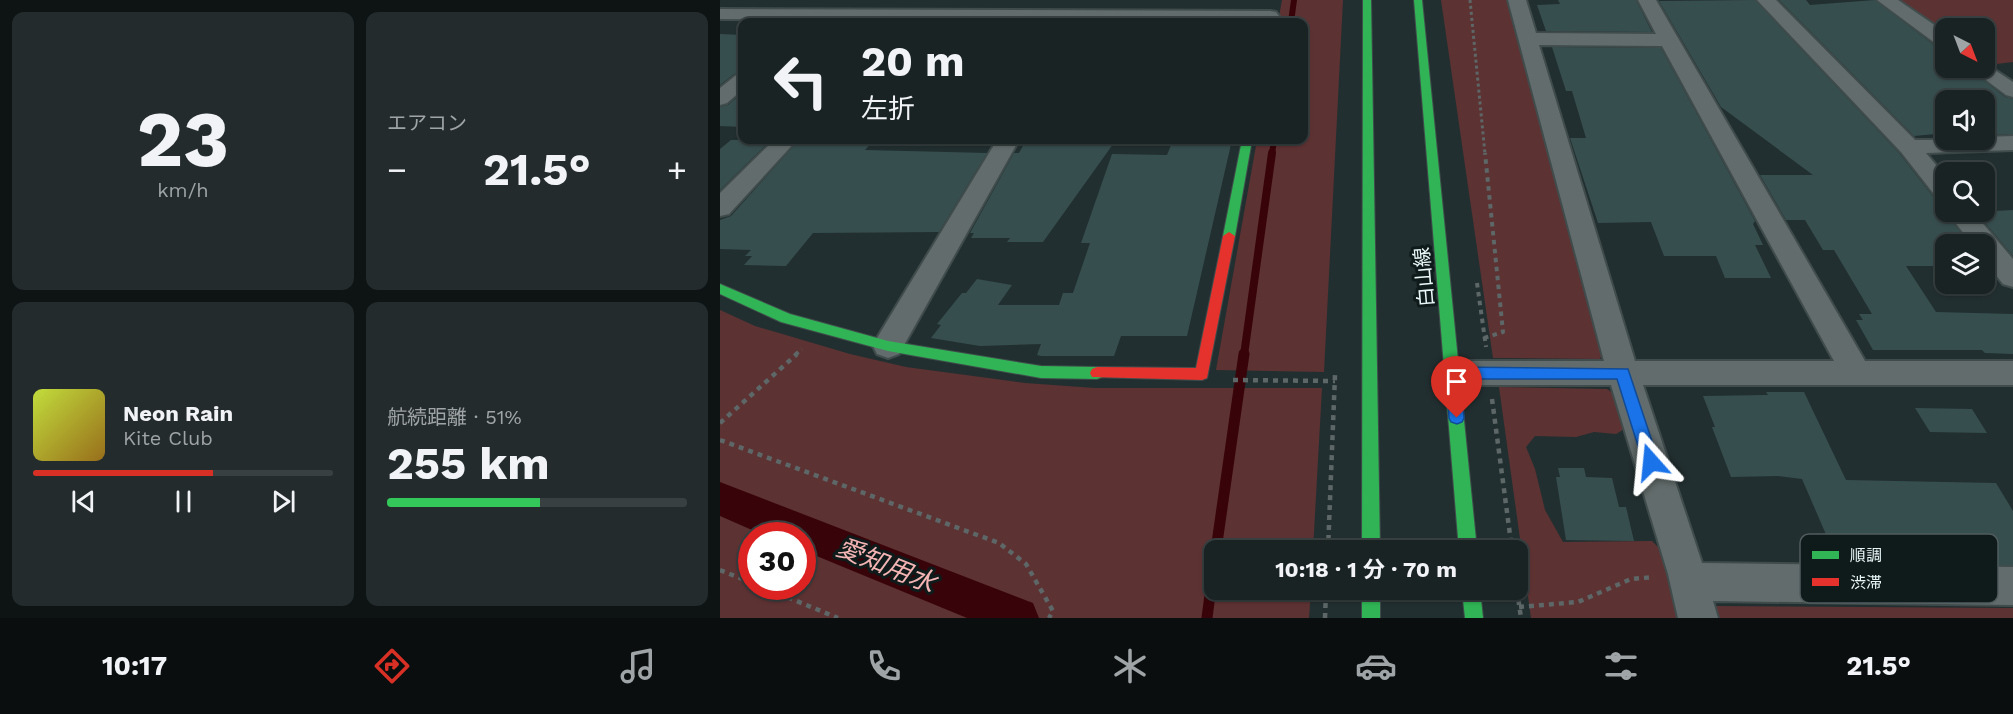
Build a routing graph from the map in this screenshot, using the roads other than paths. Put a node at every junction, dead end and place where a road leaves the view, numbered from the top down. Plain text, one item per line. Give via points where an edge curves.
1 (741, 0) edge
2 (1367, 0) edge
3 (1418, 0) edge
4 (1517, 0) edge
5 (1647, 0) edge
6 (1766, 0) edge
7 (1886, 0) edge
8 (1082, 13) edge
9 (1271, 13) edge
10 (720, 14) edge
11 (817, 18) edge
12 (934, 18) edge
13 (1935, 34) edge
14 (1528, 39) junction
15 (1668, 40) junction
16 (1994, 78) edge
17 (738, 84) edge
18 (2013, 91) edge
19 (720, 99) edge
20 (2013, 143) edge
21 (782, 144) edge
22 (1006, 144) edge
23 (1246, 144) edge
24 (1909, 147) junction
25 (1935, 179) edge
26 (720, 208) edge
27 (1968, 222) edge
28 (2013, 277) edge
29 (720, 289) edge
30 (888, 346) junction
31 (1856, 372) junction
32 (1453, 373) junction
33 (2013, 373) edge
34 (1623, 374) junction
35 (1371, 540) edge
36 (1467, 540) edge
37 (1998, 586) edge
38 (2013, 586) edge
39 (1800, 589) edge
40 (1692, 591) edge
41 (1371, 600) edge
42 (1472, 600) edge
43 (1371, 618) edge
44 (1474, 618) edge

1 - 10 street
2 - 35 street
3 - 32 street, 白山線
4 - 14 street
5 - 15 street
6 - 24 street
7 - 13 street
8 - 9 street
8 - 12 street
10 - 11 street
14 - 15 street
14 - 34 street
15 - 31 street
16 - 18 street
17 - 19 street
20 - 24 street
21 - 26 street
22 - 30 street
23 - 30 street via 1202,374 1041,372
24 - 25 street
27 - 28 street
29 - 30 street via 786,318
31 - 33 street
31 - 34 street
32 - 34 street
32 - 36 street, 白山線
34 - 40 street
37 - 38 street
39 - 40 street
41 - 43 street
42 - 44 street

